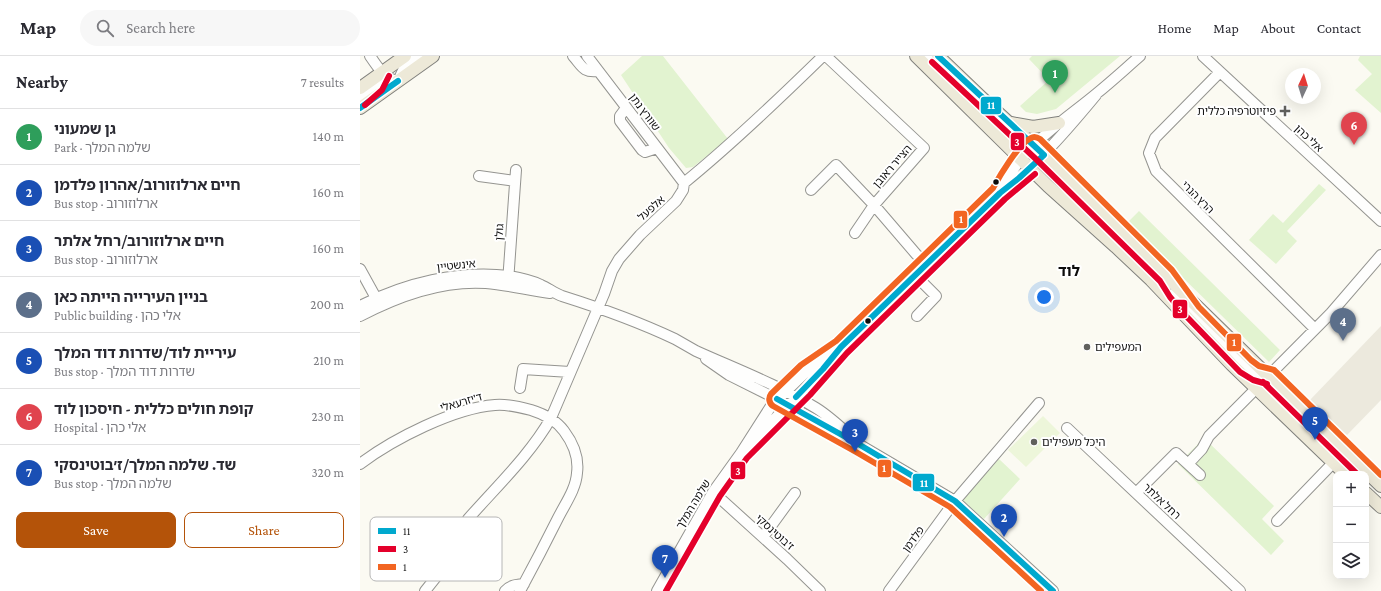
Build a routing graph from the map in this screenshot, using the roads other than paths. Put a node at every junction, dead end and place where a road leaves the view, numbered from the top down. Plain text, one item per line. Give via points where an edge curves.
1 (370, 56) edge
2 (405, 56) edge
3 (419, 56) edge
4 (433, 56) edge
5 (574, 56) edge
6 (587, 56) edge
7 (824, 56) edge
8 (916, 56) edge
9 (927, 56) edge
10 (938, 56) edge
11 (1140, 56) edge
12 (1203, 56) edge
13 (598, 71) junction
14 (1220, 72) junction
15 (382, 73) junction
16 (398, 81) junction
17 (360, 88) edge
18 (1096, 94) junction
19 (360, 99) edge
20 (360, 108) edge
21 (971, 109) junction
22 (1008, 122) junction
23 (1059, 123) junction
24 (1034, 145) junction
25 (1044, 154) junction
26 (1020, 159) junction
27 (1030, 168) junction
28 (516, 170) dead end
29 (479, 176) dead end
30 (515, 181) junction
31 (684, 183) junction
32 (811, 190) dead end
33 (1000, 193) junction
34 (874, 205) junction
35 (1381, 221) edge
36 (855, 233) dead end
37 (1381, 255) edge
38 (927, 265) junction
39 (360, 269) edge
40 (916, 276) junction
41 (508, 281) junction
42 (376, 298) junction
43 (360, 306) edge
44 (598, 308) junction
45 (360, 316) edge
46 (917, 316) dead end
47 (1315, 329) junction
48 (841, 347) junction
49 (696, 350) junction
50 (570, 372) junction
51 (1268, 376) junction
52 (520, 388) dead end
53 (1256, 388) junction
54 (785, 391) junction
55 (796, 397) junction
56 (777, 399) junction
57 (1039, 402) dead end
58 (788, 405) junction
59 (551, 418) junction
60 (1067, 428) dead end
61 (860, 445) junction
62 (741, 453) junction
63 (1333, 463) junction
64 (360, 464) edge
65 (1188, 464) junction
66 (1342, 471) edge
67 (1348, 471) edge
68 (1200, 475) dead end
69 (1381, 486) edge
70 (713, 492) junction
71 (795, 493) dead end
72 (1136, 493) junction
73 (1369, 496) edge
74 (955, 502) junction
75 (1381, 507) edge
76 (471, 517) edge
77 (1277, 521) dead end
78 (763, 538) junction
79 (433, 581) edge
80 (522, 588) edge
81 (425, 591) edge
82 (505, 591) edge
83 (657, 591) edge
84 (820, 591) edge
85 (889, 591) edge
86 (1053, 591) edge
87 (1240, 591) edge

1 - 15 street
2 - 15 main road
3 - 16 street via 404,68
4 - 16 main road
5 - 13 street via 584,70
6 - 13 street, שוורץ נתן
7 - 31 street, אלפעל via 708,164
7 - 34 street, הצייר ראובן via 924,148
8 - 21 main road
9 - 21 street
10 - 22 main road
11 - 18 street, שלמה המלך
12 - 14 street, אלי כהן
13 - 31 street, שוורץ נתן
14 - 35 street, אלי כהן
14 - 47 street, הרץ הנרי via 1155,138 1149,153 1156,172
15 - 16 street
15 - 17 main road
15 - 19 street via 375,86
16 - 20 main road
18 - 23 street, שלמה המלך
18 - 25 street, שלמה המלך
21 - 26 main road
22 - 23 main road via 1033,127
22 - 24 main road
23 - 24 street, שלמה המלך
24 - 25 main road
24 - 26 street, שלמה המלך
25 - 27 street, שלמה המלך
25 - 51 main road
26 - 27 main road
26 - 33 street, שלמה המלך via 1010,172
27 - 33 street, שלמה המלך
27 - 53 main road via 1151,280
28 - 30 street, גולן
29 - 30 street
30 - 41 street, גולן
31 - 44 street, אלפעל via 676,202 640,235 619,259
32 - 34 street via 836,165
33 - 38 street, שלמה המלך
34 - 36 street
34 - 38 street, הצייר ראובן
37 - 47 street
38 - 40 street, שלמה המלך
39 - 42 street
40 - 46 street via 936,296
40 - 48 street, שלמה המלך
41 - 42 street, אינשטיין via 468,275 436,279
41 - 44 street, אינשטיין via 526,279
41 - 45 street, אינשטיין via 451,285 402,297
42 - 43 street, אינשטיין
44 - 49 street, אינשטיין
44 - 50 street, אלפעל
47 - 51 street
48 - 54 street, שלמה המלך
48 - 55 street, שלמה המלך
49 - 54 street, אינשטיין
49 - 56 street, אינשטיין via 728,374
50 - 52 street via 524,369
50 - 59 street, אלפעל
51 - 53 street
51 - 69 main road
53 - 63 main road
53 - 65 street via 1209,436 1202,449
53 - 67 street via 1272,393 1280,399 1328,446
54 - 55 street, אינשטיין
54 - 56 street, שלמה המלך
55 - 58 street, שלמה המלך
55 - 61 street, אינשטיין via 829,417
56 - 58 street, אינשטיין
56 - 62 street, שלמה המלך
57 - 74 street
58 - 61 street, אינשטיין
58 - 62 street, שלמה המלך
59 - 64 street, ד'יזרעאלי via 517,406 496,405 477,408 422,427
59 - 76 street, אלפעל via 533,445
59 - 80 street, ד'יזרעאלי via 560,426 572,446 577,474 570,495
60 - 72 street, רחל אלתר
61 - 74 street
62 - 70 street, שלמה המלך
63 - 66 main road
63 - 77 street
65 - 68 street
65 - 72 street via 1176,453
70 - 78 street, ז'בוטינסקי
70 - 83 street, שלמה המלך
71 - 78 street
72 - 87 street, רחל אלתר
73 - 75 main road
74 - 85 street, פלדמן
74 - 86 street
78 - 84 street, ז'בוטינסקי
79 - 81 street, אלפעל
80 - 82 street via 514,585

